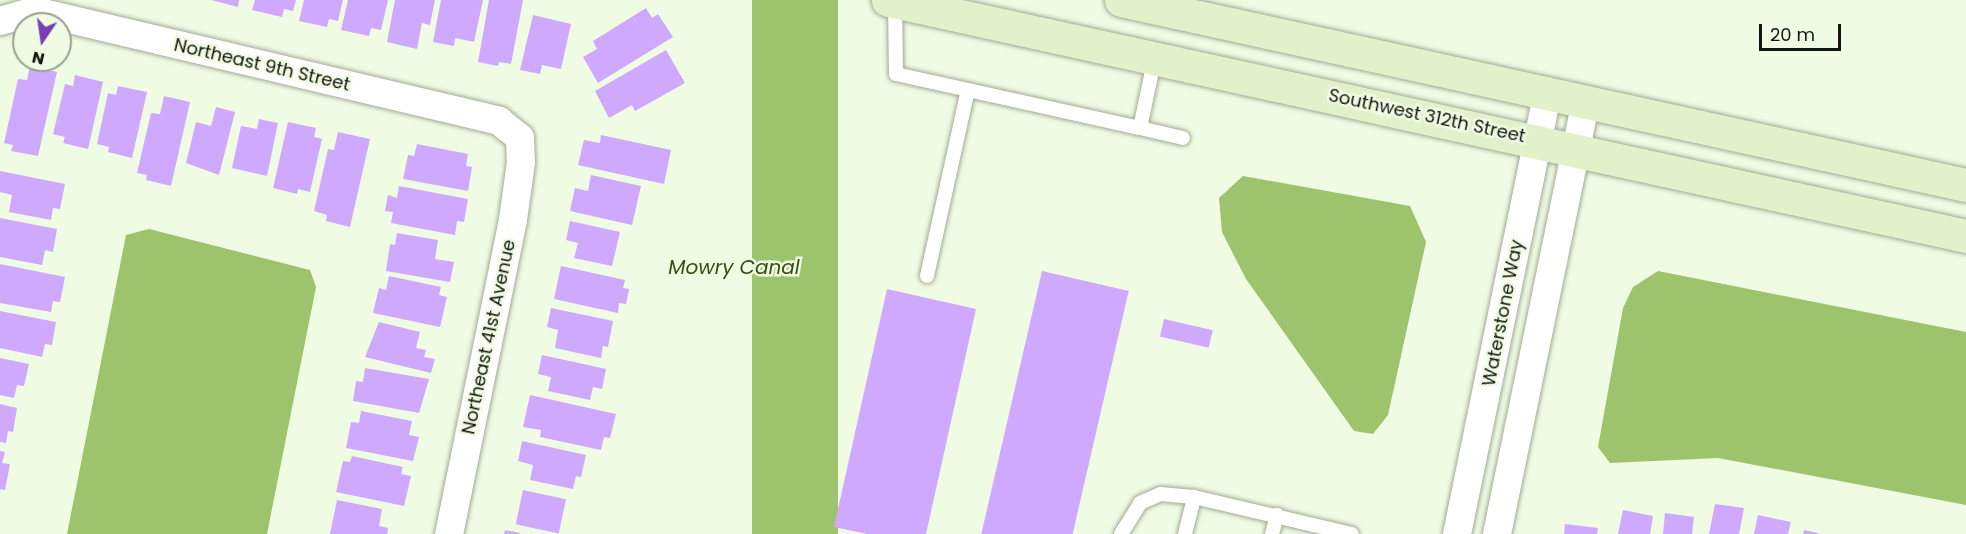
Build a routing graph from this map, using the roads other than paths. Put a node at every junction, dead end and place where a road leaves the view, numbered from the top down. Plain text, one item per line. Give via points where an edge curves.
1 (1121, 0) edge
2 (892, 1) edge
3 (0, 21) edge
4 (1155, 57) junction
5 (968, 90) junction
6 (1548, 92) junction
7 (1586, 100) junction
8 (1140, 128) junction
9 (520, 138) joint
10 (1183, 138) dead end
11 (1538, 140) junction
12 (1577, 148) junction
13 (1966, 185) edge
14 (1966, 236) edge
15 (927, 276) dead end
16 (1194, 497) junction
17 (1277, 515) junction
18 (449, 534) edge
19 (1121, 534) edge
20 (1185, 534) edge
21 (1272, 534) edge
22 (1352, 534) edge
23 (1457, 534) edge
24 (1497, 534) edge

1 - 6 main road
2 - 4 main road, Southwest 312th Street
2 - 5 lane via 896,74
3 - 9 street, Northeast 9th Street via 35,12 499,121
4 - 8 lane
4 - 11 main road, Southwest 312th Street
5 - 8 lane
5 - 15 lane
6 - 7 main road
6 - 11 street, Waterstone Way
7 - 12 street
7 - 13 main road
8 - 10 lane
9 - 18 street, Northeast 41st Avenue via 521,162 513,220
11 - 12 main road, Southwest 312th Street
11 - 23 street, Waterstone Way
12 - 14 main road, Southwest 312th Street
12 - 24 street
16 - 17 lane
16 - 19 lane via 1160,494 1140,503
16 - 20 lane
17 - 21 lane
17 - 22 lane

